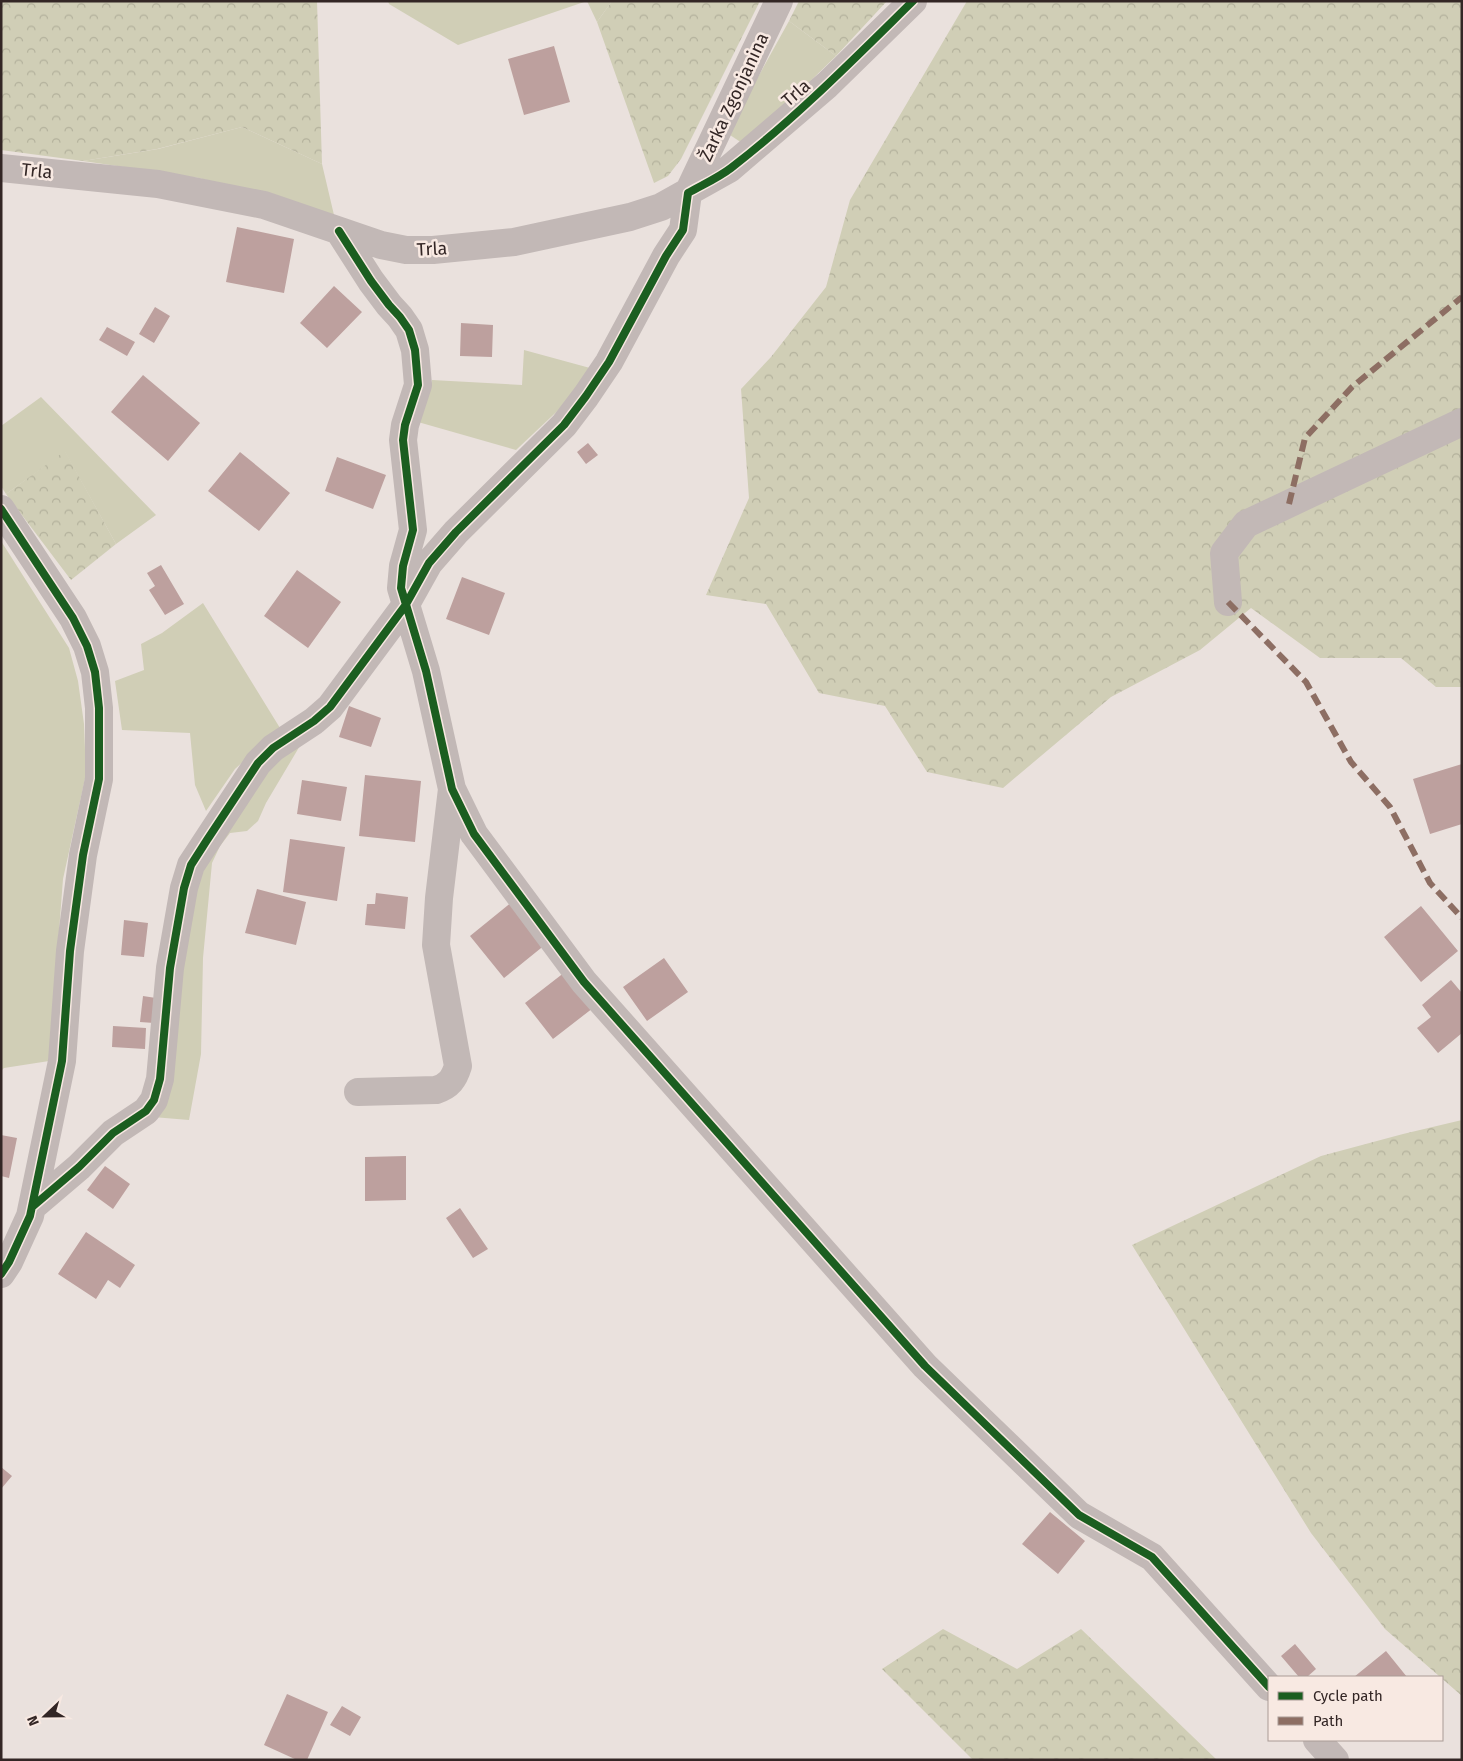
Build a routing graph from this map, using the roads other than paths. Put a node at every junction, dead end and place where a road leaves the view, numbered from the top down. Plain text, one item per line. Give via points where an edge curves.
1 (779, 1) edge
2 (913, 1) edge
3 (1, 168) edge
4 (688, 193) junction
5 (339, 231) junction
6 (1462, 422) edge
7 (1, 509) edge
8 (1228, 602) dead end
9 (405, 606) junction
10 (452, 789) junction
11 (358, 1092) dead end
12 (32, 1207) junction
13 (1, 1274) edge
14 (1268, 1686) edge
15 (1318, 1741) edge
16 (1335, 1760) edge

1 - 4 street, Žarka Zgonjanina
2 - 4 street, Trla via 766,139 729,170
3 - 5 street, Trla via 158,184 264,205
4 - 5 street, Trla via 661,207 630,217 514,242 406,250
4 - 9 street, Žarka Zgonjanina via 683,230 609,362 586,396 564,425 428,563
5 - 9 street via 371,281 400,316 416,350 418,385 403,440 413,530 403,566 401,588
6 - 8 street via 1246,524 1224,553
7 - 12 street via 73,618 87,646 95,672 99,708 99,779 83,855 71,942 62,1060
9 - 10 street via 426,671
9 - 12 street, Žarka Zgonjanina via 330,707 273,748 258,763 191,865 170,968 160,1080 154,1100 146,1111 112,1133 79,1168
10 - 11 street via 436,945 458,1066 454,1079 446,1087 436,1090
10 - 14 street via 474,834 584,982 925,1366 1079,1515 1152,1557
12 - 13 street
15 - 16 street

